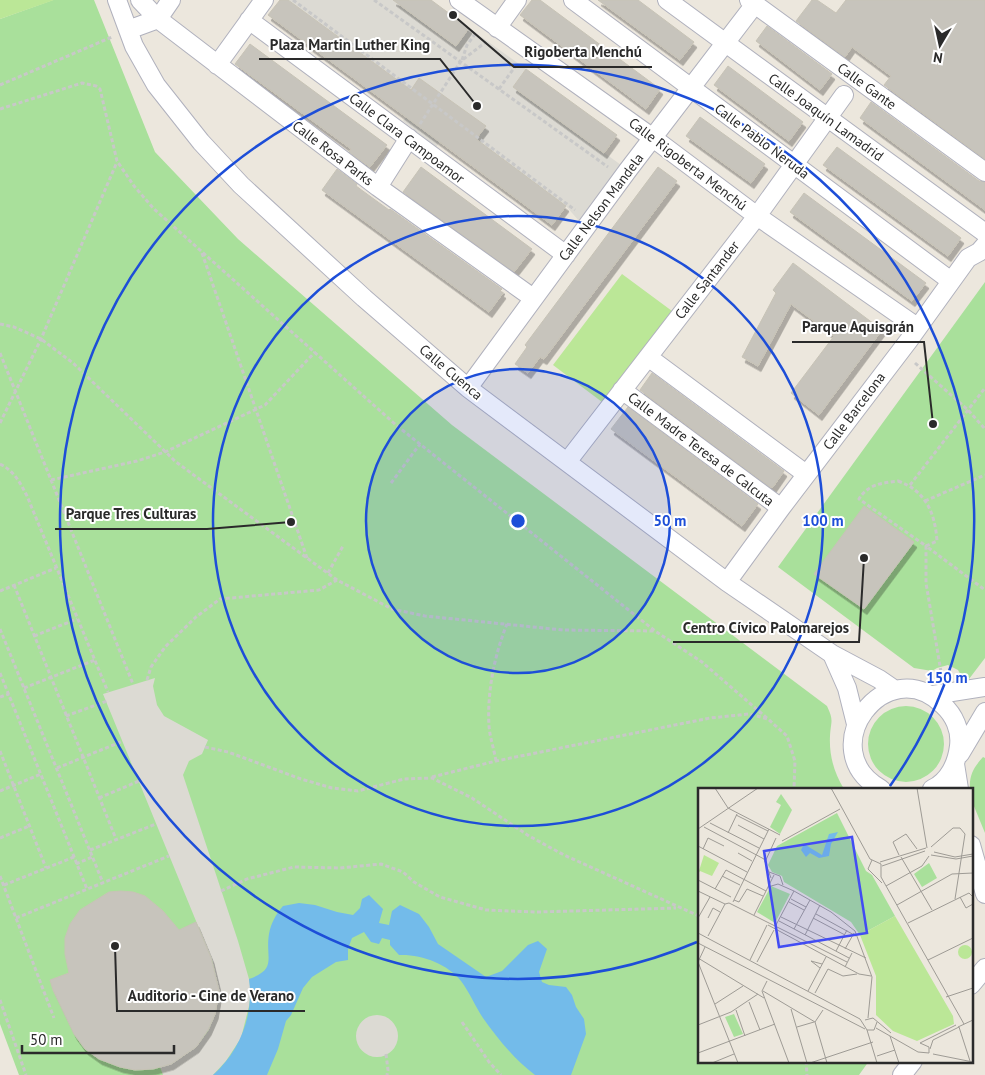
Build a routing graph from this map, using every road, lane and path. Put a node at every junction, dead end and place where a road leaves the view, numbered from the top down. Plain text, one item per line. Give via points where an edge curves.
1 (117, 0) edge
2 (140, 0) edge
3 (171, 0) edge
4 (264, 0) edge
5 (293, 0) edge
6 (374, 0) edge
7 (459, 0) edge
8 (517, 0) edge
9 (573, 0) edge
10 (666, 0) edge
11 (752, 2) edge
12 (158, 19) junction
13 (249, 20) junction
14 (128, 30) junction
15 (492, 35) junction
16 (725, 43) junction
17 (467, 45) dead end
18 (461, 61) junction
19 (518, 62) dead end
20 (217, 65) junction
21 (0, 85) edge
22 (691, 88) junction
23 (499, 89) junction
24 (844, 95) dead end
25 (433, 103) junction
26 (0, 109) edge
27 (828, 118) junction
28 (409, 138) junction
29 (653, 138) junction
30 (117, 161) junction
31 (794, 164) junction
32 (985, 172) edge
33 (622, 178) junction
34 (378, 187) junction
35 (757, 216) junction
36 (591, 222) junction
37 (985, 234) edge
38 (985, 245) edge
39 (202, 252) junction
40 (566, 255) junction
41 (952, 281) junction
42 (533, 298) junction
43 (0, 324) edge
44 (918, 327) junction
45 (41, 340) junction
46 (900, 350) junction
47 (315, 352) junction
48 (0, 353) edge
49 (648, 356) junction
50 (468, 388) junction
51 (985, 388) edge
52 (622, 390) junction
53 (15, 392) junction
54 (257, 409) junction
55 (968, 410) junction
56 (0, 423) edge
57 (985, 430) edge
58 (420, 444) junction
59 (165, 452) junction
60 (567, 462) junction
61 (0, 464) edge
62 (806, 474) junction
63 (985, 475) edge
64 (51, 480) junction
65 (391, 483) dead end
66 (910, 485) junction
67 (925, 501) junction
68 (781, 508) junction
69 (343, 546) dead end
70 (926, 546) junction
71 (307, 558) junction
72 (56, 568) junction
73 (328, 573) junction
74 (337, 580) junction
75 (727, 582) junction
76 (14, 585) junction
77 (985, 590) edge
78 (0, 591) edge
79 (77, 619) junction
80 (507, 624) junction
81 (0, 629) edge
82 (656, 631) junction
83 (34, 636) junction
84 (832, 654) junction
85 (95, 660) junction
86 (941, 672) dead end
87 (0, 673) edge
88 (50, 678) junction
89 (147, 680) dead end
90 (133, 684) dead end
91 (985, 687) edge
92 (24, 688) junction
93 (895, 690) junction
94 (108, 692) dead end
95 (9, 694) junction
96 (933, 695) junction
97 (0, 697) edge
98 (106, 701) dead end
99 (985, 712) edge
100 (66, 716) junction
101 (768, 720) junction
102 (856, 724) junction
103 (123, 741) dead end
104 (205, 747) dead end
105 (0, 751) edge
106 (83, 758) junction
107 (956, 760) junction
108 (496, 761) junction
109 (57, 768) junction
110 (41, 774) junction
111 (432, 778) junction
112 (139, 782) dead end
113 (13, 786) junction
114 (794, 788) edge
115 (879, 788) edge
116 (933, 788) edge
117 (959, 788) edge
118 (0, 791) edge
119 (99, 798) junction
120 (156, 824) dead end
121 (30, 826) junction
122 (0, 838) edge
123 (116, 840) junction
124 (90, 850) junction
125 (972, 851) edge
126 (169, 856) dead end
127 (74, 857) junction
128 (92, 857) junction
129 (76, 864) junction
130 (46, 868) junction
131 (0, 876) edge
132 (103, 883) junction
133 (4, 885) junction
134 (86, 889) junction
135 (221, 891) dead end
136 (985, 894) edge
137 (679, 908) junction
138 (698, 916) edge
139 (16, 918) junction
140 (985, 968) edge
141 (976, 984) edge
142 (0, 1000) edge
143 (54, 1018) dead end
144 (462, 1022) dead end
145 (386, 1054) dead end
146 (806, 1062) edge
147 (912, 1062) edge
148 (26, 1075) edge
149 (386, 1075) edge
150 (501, 1075) edge
151 (807, 1075) edge
152 (902, 1075) edge

1 - 14 street
2 - 12 street, Calle Rosa Parks
3 - 12 street
4 - 13 street
5 - 25 path
6 - 18 path
7 - 15 street, Calle Rigoberta Menchú
8 - 15 street
9 - 22 street, Calle Pablo Neruda
10 - 16 street, Calle Joaquín Lamadrid
11 - 16 street, Calle Nelson Mandela
11 - 32 street, Calle Gante
12 - 14 street
12 - 20 street, Calle Rosa Parks
13 - 20 street
13 - 28 street, Calle Clara Campoamor
14 - 21 path
14 - 50 street, Calle Cuenca via 156,85 207,150 350,286
15 - 18 path
15 - 29 street, Calle Rigoberta Menchú
16 - 22 street, Calle Nelson Mandela
16 - 27 street, Calle Joaquín Lamadrid
17 - 18 path
18 - 23 path
18 - 25 path
19 - 23 path
20 - 34 street, Calle Rosa Parks
22 - 29 street, Calle Nelson Mandela
22 - 31 street, Calle Pablo Neruda
23 - 33 path
24 - 27 street, Calle Santander
25 - 28 path
25 - 36 path
26 - 30 path via 82,83 96,86 100,89
27 - 31 street, Calle Santander
27 - 37 street, Calle Joaquín Lamadrid
28 - 34 street
28 - 40 street, Calle Clara Campoamor
29 - 33 street, Calle Nelson Mandela
29 - 35 street, Calle Rigoberta Menchú
30 - 39 path via 154,210
30 - 45 path
31 - 35 street, Calle Santander
31 - 41 street, Calle Pablo Neruda
33 - 36 street, Calle Nelson Mandela
34 - 42 street, Calle Rosa Parks
35 - 44 street, Calle Rigoberta Menchú
35 - 49 street, Calle Santander
36 - 40 street, Calle Nelson Mandela
38 - 41 street, Calle Barcelona via 968,258
39 - 47 path
39 - 54 path
40 - 42 street, Calle Nelson Mandela
41 - 44 street, Calle Barcelona
42 - 50 street, Calle Nelson Mandela
43 - 45 path
44 - 46 street, Calle Barcelona
45 - 53 path
45 - 59 path via 73,364
46 - 55 path
46 - 62 street, Calle Barcelona
47 - 54 path via 265,405
47 - 58 path
48 - 53 path
49 - 52 street, Calle Santander
49 - 62 street
50 - 60 street, Calle Cuenca
51 - 55 path
52 - 60 street, Calle Santander
52 - 68 street, Calle Madre Teresa de Calcuta
53 - 56 path
53 - 64 path
54 - 59 path
54 - 71 path
55 - 57 path
55 - 66 path
58 - 65 path
58 - 82 path
59 - 64 path
59 - 71 path
60 - 75 street, Calle Cuenca
61 - 72 path via 18,479
62 - 68 street, Calle Barcelona
63 - 67 path
64 - 90 path
66 - 67 path
66 - 70 path via 898,481 873,485 859,499
67 - 70 path via 935,522 937,541
68 - 75 street, Calle Barcelona
69 - 73 path
70 - 77 path
70 - 86 path via 926,583
71 - 73 path
72 - 76 path
72 - 79 path
73 - 74 path
74 - 80 path via 392,609 424,616
74 - 89 path via 319,590 220,599 165,647 151,667
75 - 84 street, Calle Cuenca
76 - 78 path
76 - 83 path
79 - 83 path
79 - 85 path
80 - 82 path via 563,630
80 - 108 path via 499,644 489,704 489,728
81 - 92 path
82 - 101 path via 702,662
83 - 88 path
84 - 93 street, Calle Cuenca
84 - 102 street
85 - 88 path
85 - 94 path
87 - 95 path
88 - 92 path
88 - 100 path
91 - 96 street
92 - 109 path
93 - 96 street via 910,689
93 - 102 street via 878,697
95 - 97 path
95 - 110 path
96 - 107 street via 949,710 957,724 960,740
98 - 100 path
99 - 107 street
100 - 106 path
101 - 108 path via 750,714 710,718
101 - 114 path via 787,736 794,761
102 - 115 street via 855,757 862,772
103 - 106 path
104 - 111 path via 332,788 358,791 404,779
105 - 113 path
106 - 109 path
106 - 119 path
107 - 116 street via 946,779
107 - 117 street
108 - 111 path
109 - 124 path
110 - 113 path
110 - 127 path
111 - 137 path via 472,798 564,855
112 - 119 path
113 - 118 path
113 - 121 path
119 - 123 path
120 - 123 path
121 - 122 path
121 - 130 path
123 - 124 path
124 - 128 path
125 - 136 street
126 - 132 path
127 - 129 path
127 - 130 path
128 - 129 path
128 - 132 path
129 - 134 path
130 - 133 path
131 - 133 path
132 - 134 path
133 - 139 path
134 - 139 path
135 - 137 path via 246,879 294,867 340,868 381,864 402,872 440,897 486,910 536,912
137 - 138 path
139 - 143 path
140 - 141 street
142 - 148 path
144 - 150 path
145 - 149 path
146 - 151 path
147 - 152 street

